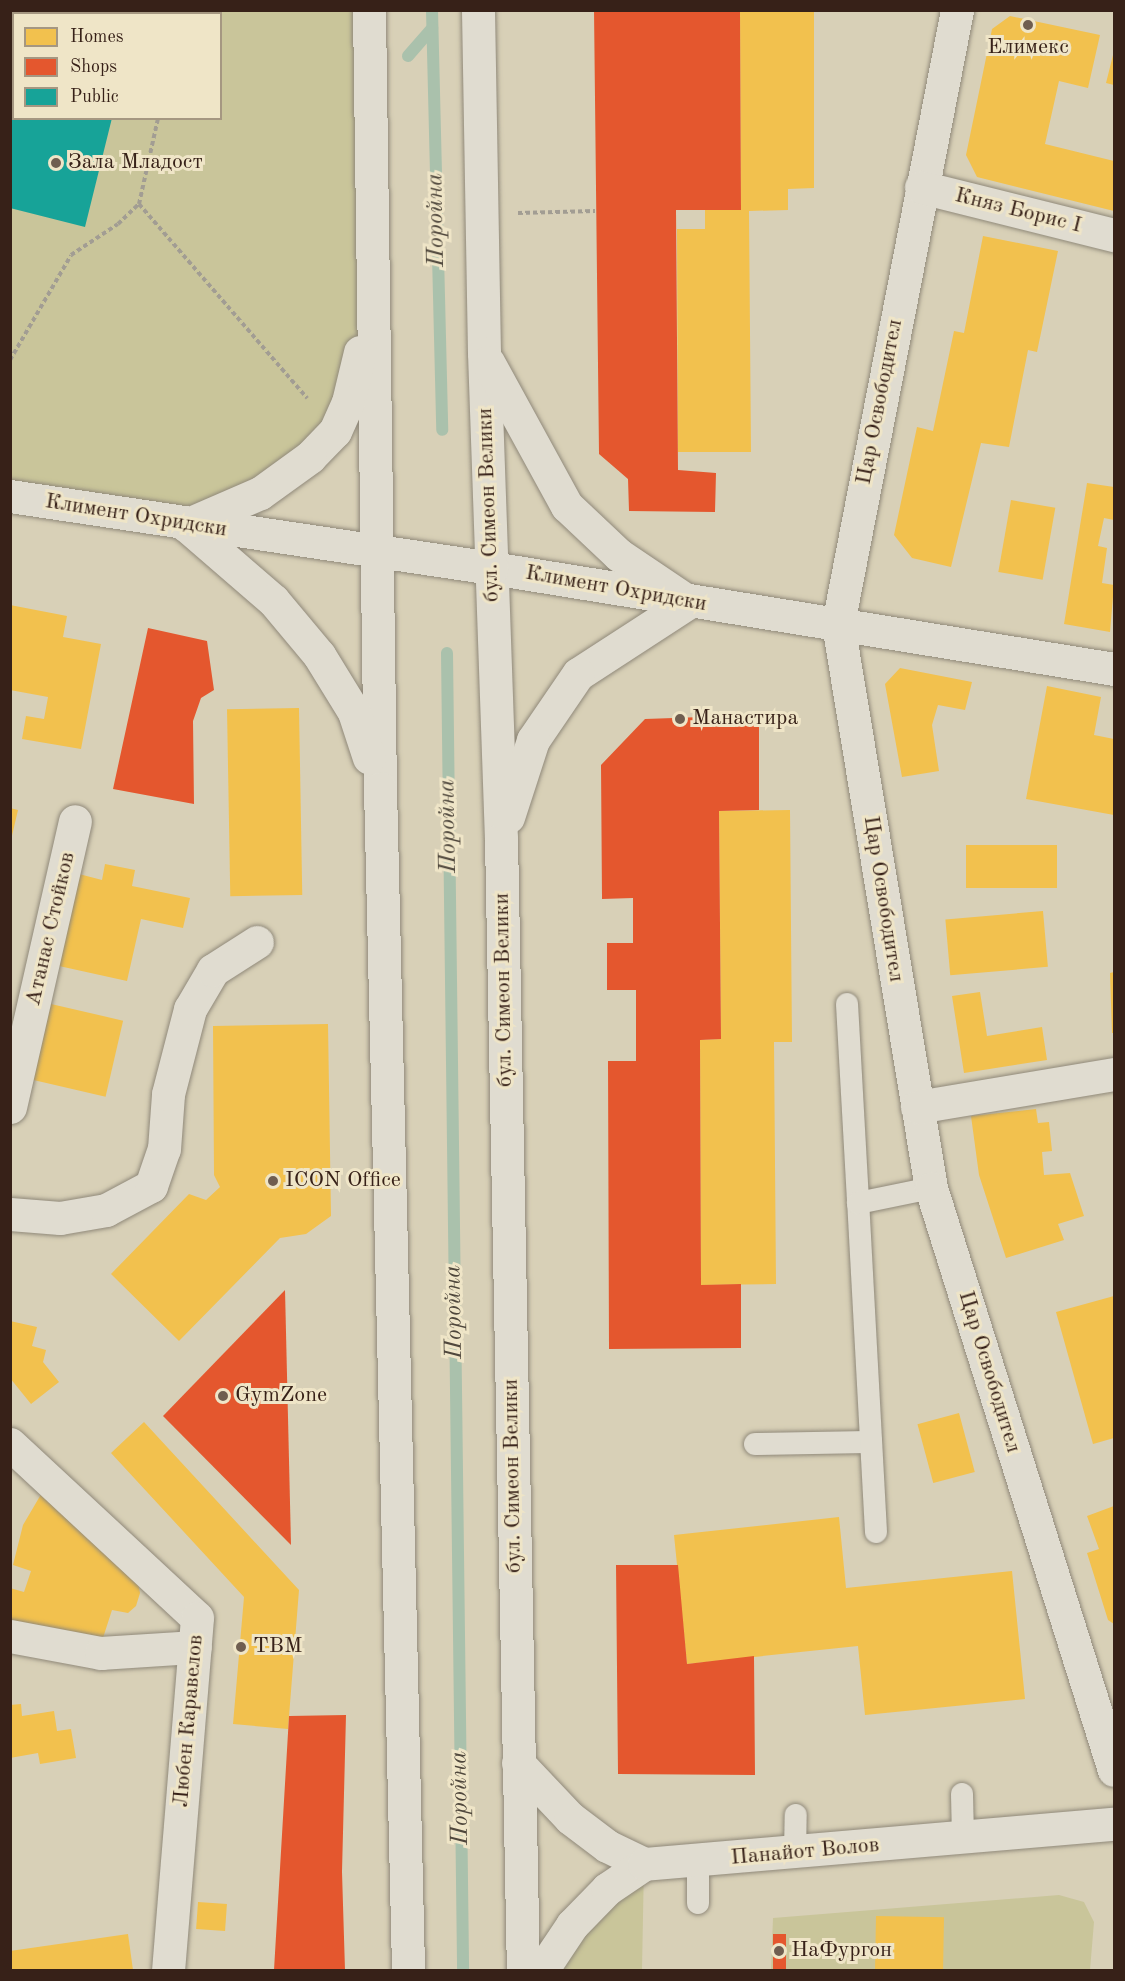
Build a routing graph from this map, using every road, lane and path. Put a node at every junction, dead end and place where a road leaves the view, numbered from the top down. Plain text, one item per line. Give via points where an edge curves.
1 (369, 10) edge
2 (478, 10) edge
3 (957, 10) edge
4 (158, 120) edge
5 (921, 187) junction
6 (139, 204) junction
7 (596, 211) dead end
8 (483, 214) junction
9 (1114, 234) edge
10 (371, 309) junction
11 (484, 353) junction
12 (10, 360) edge
13 (335, 431) junction
14 (10, 496) edge
15 (186, 525) junction
16 (375, 551) junction
17 (492, 568) junction
18 (689, 602) junction
19 (838, 624) junction
20 (1114, 669) edge
21 (380, 788) junction
22 (75, 821) dead end
23 (501, 839) junction
24 (257, 942) dead end
25 (848, 1004) dead end
26 (1114, 1074) edge
27 (10, 1107) edge
28 (917, 1107) junction
29 (931, 1188) junction
30 (858, 1203) junction
31 (10, 1214) edge
32 (871, 1442) junction
33 (10, 1444) edge
34 (754, 1444) dead end
35 (876, 1532) dead end
36 (10, 1636) edge
37 (195, 1647) junction
38 (518, 1763) junction
39 (1114, 1770) edge
40 (962, 1794) dead end
41 (796, 1815) dead end
42 (1114, 1824) edge
43 (963, 1838) junction
44 (795, 1854) junction
45 (698, 1861) junction
46 (644, 1864) junction
47 (698, 1903) dead end
48 (168, 1971) edge
49 (408, 1971) edge
50 (523, 1971) edge
51 (542, 1971) edge

1 - 10 main road
2 - 8 main road, бул. Симеон Велики
3 - 5 main road, Цар Освободител
4 - 6 path
5 - 9 main road, Княз Борис I
5 - 19 main road, Цар Освободител
6 - 12 path via 118,224 71,255
6 - 13 path
7 - 8 path
8 - 11 main road, бул. Симеон Велики
10 - 13 main road via 348,402
10 - 16 main road
11 - 17 main road, бул. Симеон Велики
11 - 18 main road via 567,506 619,555
13 - 15 main road via 310,457 260,493
14 - 15 main road, Климент Охридски
15 - 16 main road, Климент Охридски
15 - 21 main road via 273,600 319,655 354,712
16 - 17 main road, Климент Охридски
16 - 21 main road
17 - 18 main road, Климент Охридски
17 - 23 main road, бул. Симеон Велики
18 - 19 main road, Климент Охридски
18 - 23 main road via 578,674 533,740
19 - 20 main road, Климент Охридски
19 - 28 main road, Цар Освободител
21 - 49 main road
22 - 27 main road, Атанас Стойков
23 - 38 main road, бул. Симеон Велики
24 - 31 main road via 213,970 190,1009 168,1094 164,1149 150,1185 106,1210 60,1218
25 - 30 lane
26 - 28 main road
28 - 29 main road, Цар Освободител
29 - 30 lane
29 - 39 main road, Цар Освободител
30 - 32 lane
32 - 34 lane
32 - 35 lane
33 - 37 main road, Любен Каравелов via 197,1618
36 - 37 main road via 101,1653
37 - 48 main road, Любен Каравелов
38 - 46 main road via 570,1818 607,1846
38 - 50 main road, бул. Симеон Велики
40 - 43 lane
41 - 44 lane
42 - 43 main road, Панайот Волов
43 - 44 main road, Панайот Волов
44 - 45 main road, Панайот Волов
45 - 46 main road, Панайот Волов
45 - 47 lane
46 - 51 main road via 607,1889 572,1925

